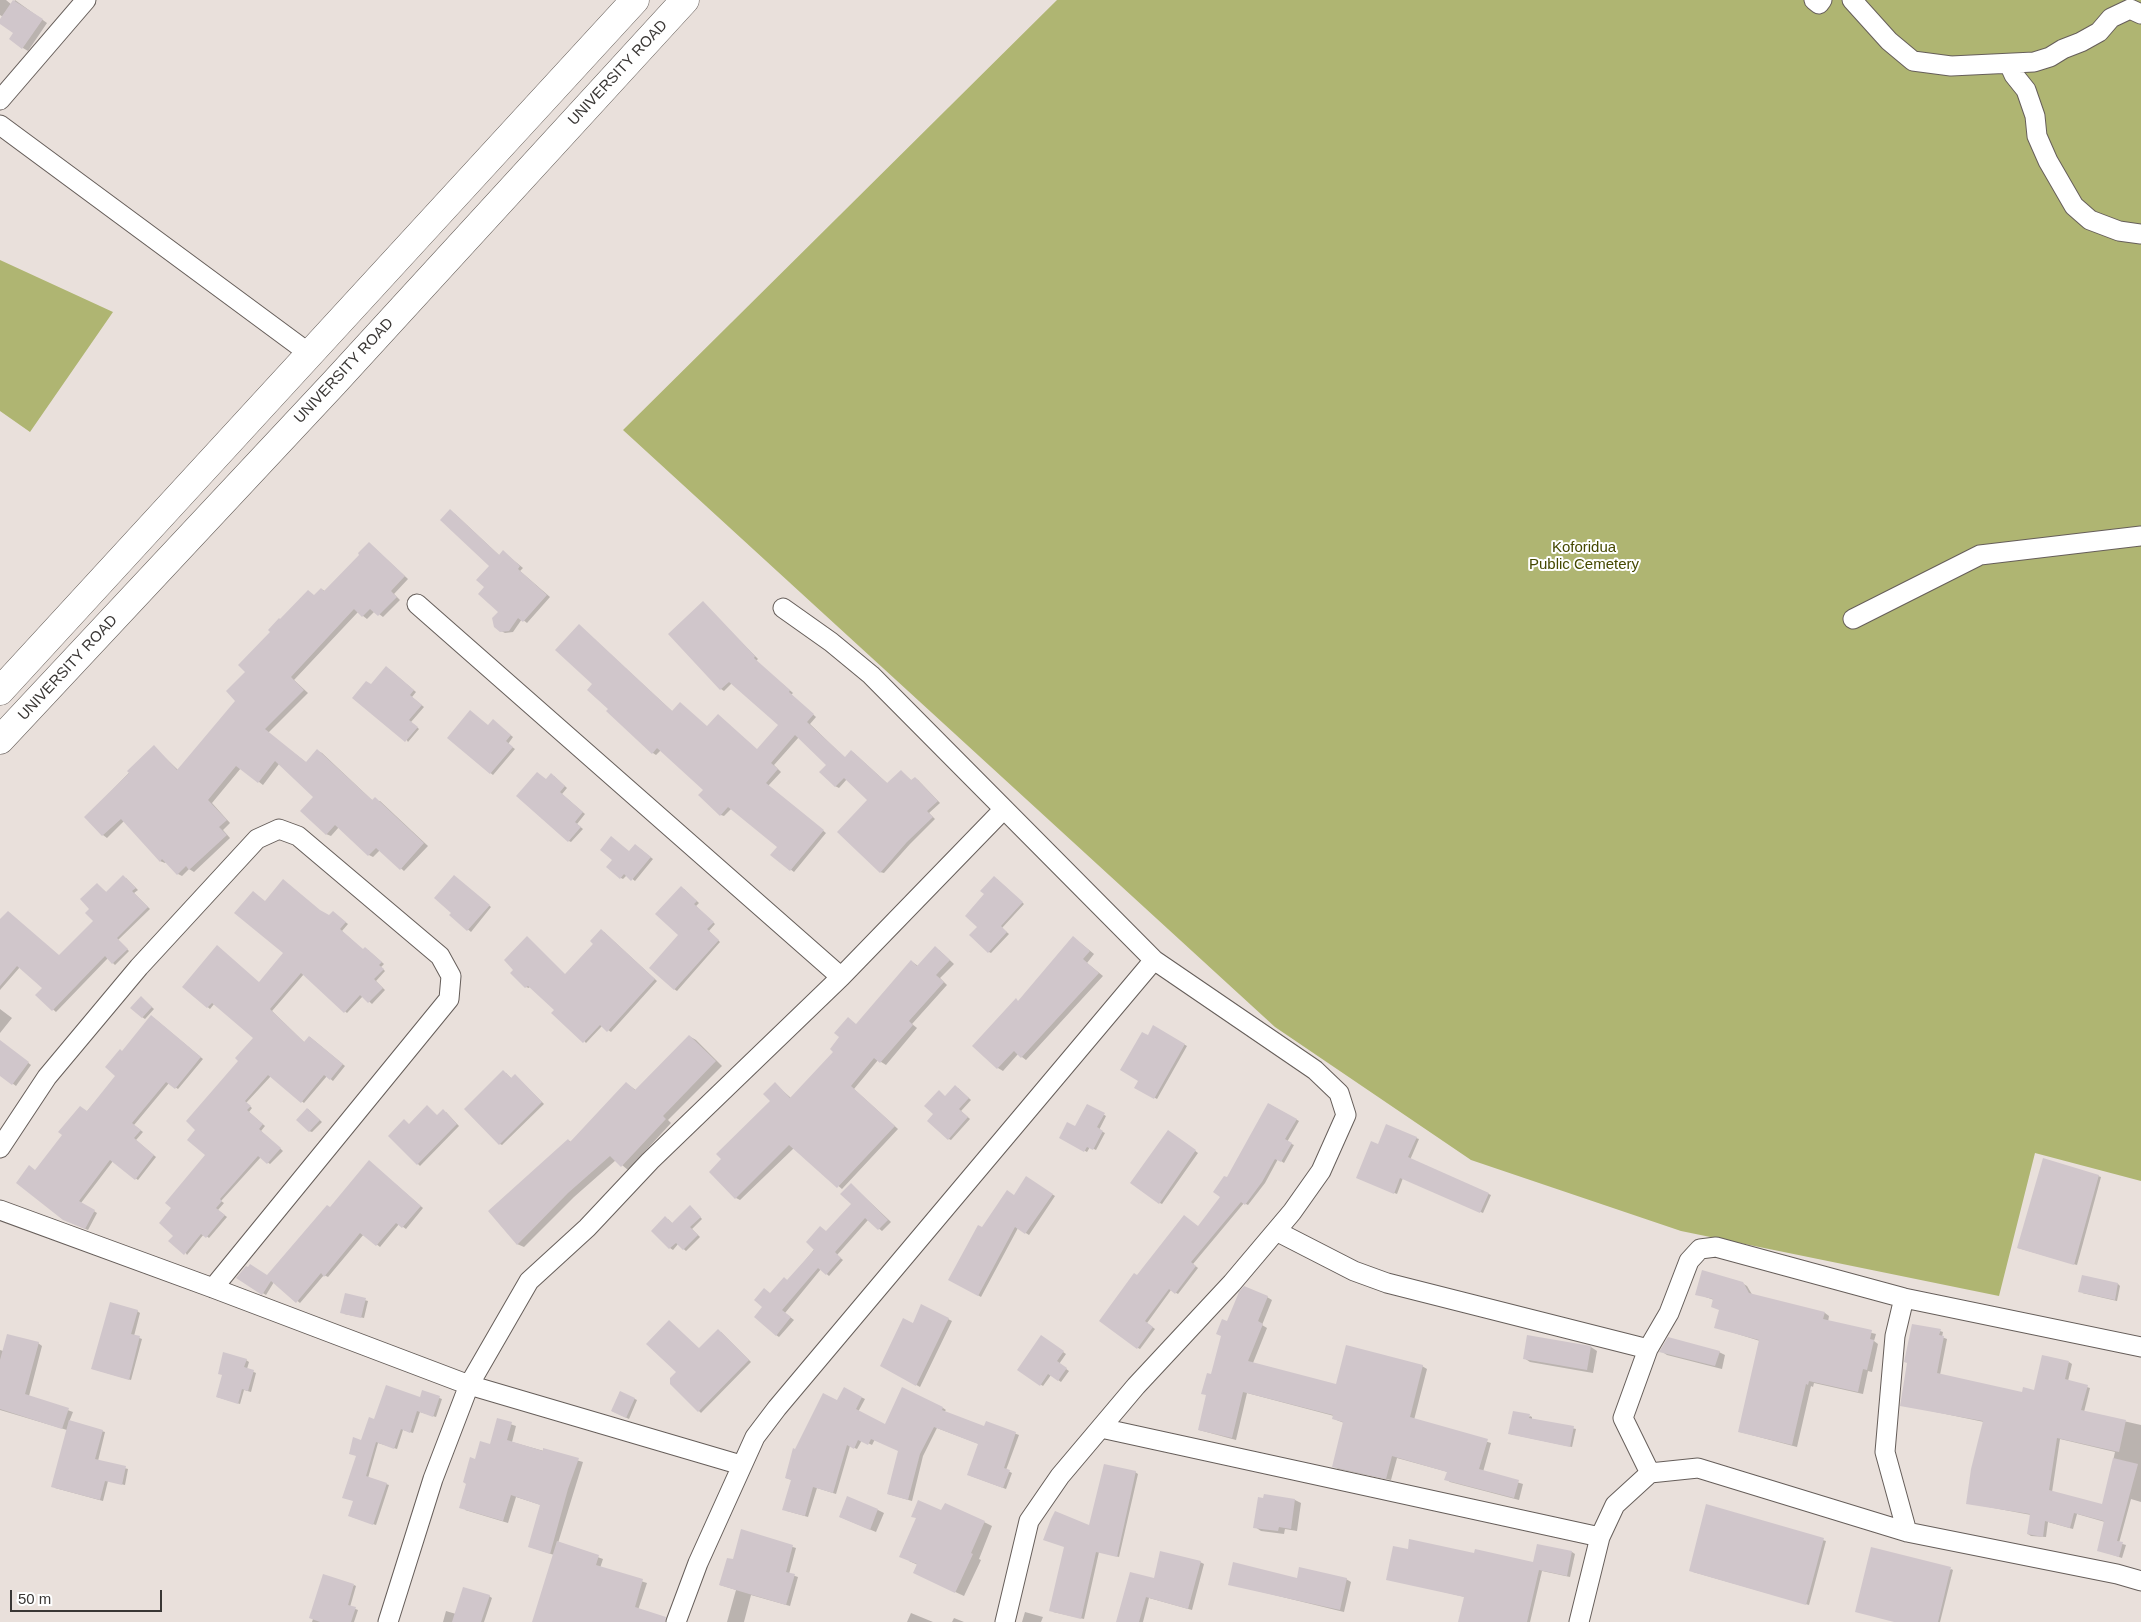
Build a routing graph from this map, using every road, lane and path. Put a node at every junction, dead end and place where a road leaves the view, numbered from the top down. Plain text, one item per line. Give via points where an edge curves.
1 (86, 0) edge
2 (635, 0) edge
3 (685, 0) edge
4 (1814, 0) edge
5 (1822, 0) edge
6 (1852, 0) edge
7 (2141, 14) edge
8 (2009, 64) junction
9 (0, 100) edge
10 (0, 125) edge
11 (2141, 234) edge
12 (310, 354) junction
13 (2141, 536) edge
14 (417, 604) dead end
15 (783, 608) dead end
16 (1853, 619) dead end
17 (0, 691) edge
18 (0, 740) edge
19 (1003, 810) junction
20 (1154, 960) junction
21 (841, 977) junction
22 (0, 1148) edge
23 (0, 1210) edge
24 (1276, 1231) junction
25 (213, 1288) junction
26 (1904, 1298) junction
27 (2141, 1347) edge
28 (1648, 1349) junction
29 (469, 1385) junction
30 (1101, 1428) junction
31 (742, 1465) junction
32 (1650, 1472) junction
33 (1907, 1532) junction
34 (1600, 1537) junction
35 (2141, 1581) edge
36 (388, 1622) edge
37 (676, 1622) edge
38 (1005, 1622) edge
39 (1579, 1622) edge

1 - 9 street
2 - 12 highway
3 - 18 highway, UNIVERSITY ROAD via 334,383
4 - 5 street via 1819,4
6 - 8 street via 1889,41 1913,61 1951,66
7 - 8 street via 2130,9 2111,18 2099,32 2050,57
8 - 11 street via 2026,90 2035,116 2037,136 2048,161 2074,206 2090,220 2119,231
10 - 12 street
12 - 17 highway
13 - 16 street via 1980,555
14 - 21 street
15 - 19 street via 832,642 871,675
19 - 20 street
19 - 21 street
20 - 24 street via 1315,1070 1339,1093 1346,1115 1322,1171
20 - 31 street via 777,1408 755,1438
21 - 29 street via 650,1161 587,1228 529,1281
22 - 25 street via 47,1077 139,966 257,839 279,829 298,836 440,956 451,976 449,999
23 - 25 street
24 - 28 street via 1354,1271 1387,1282
24 - 30 street
25 - 29 street
26 - 27 street
26 - 28 street via 1716,1247 1700,1250 1689,1261 1669,1314
26 - 33 street via 1895,1336 1885,1452
28 - 32 street via 1623,1418
29 - 31 street
29 - 36 street via 433,1479
30 - 34 street
30 - 38 street via 1060,1476 1029,1521
31 - 37 street via 698,1563
32 - 33 street via 1698,1468
32 - 34 street via 1615,1505
33 - 35 street
34 - 39 street

